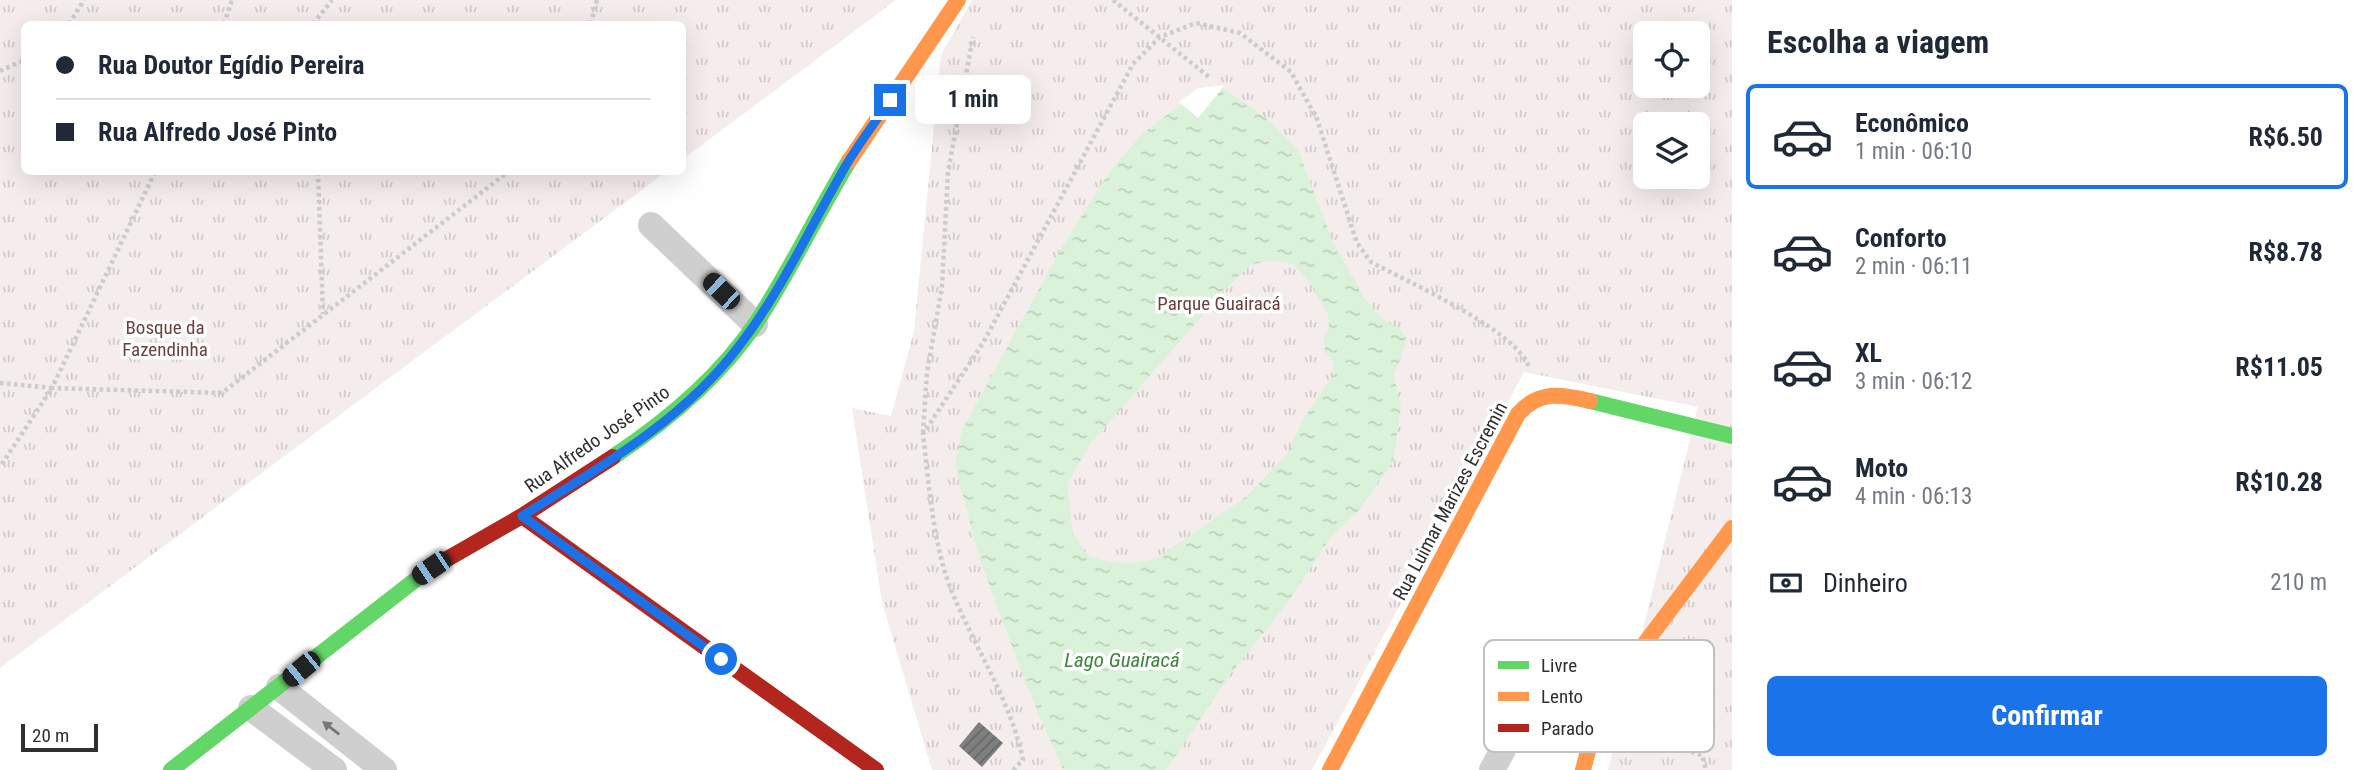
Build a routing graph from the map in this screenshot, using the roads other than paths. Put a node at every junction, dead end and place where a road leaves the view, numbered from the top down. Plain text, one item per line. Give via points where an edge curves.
1 (958, 0) edge
2 (651, 225) dead end
3 (755, 324) junction
4 (1732, 436) edge
5 (522, 516) junction
6 (1732, 528) edge
7 (1646, 640) edge
8 (279, 687) junction
9 (251, 708) junction
10 (1502, 752) edge
11 (1588, 752) edge
12 (171, 770) edge
13 (334, 770) edge
14 (384, 770) edge
15 (876, 770) edge
16 (1330, 770) edge
17 (1492, 770) edge
18 (1583, 770) edge

1 - 3 street, Rua Alfredo José Pinto via 848,162
2 - 3 street
3 - 5 street, Rua Alfredo José Pinto via 689,402 626,450
4 - 16 street, Rua Luimar Marizes Escremin via 1563,394 1537,396 1518,414
5 - 8 street, Rua Alfredo José Pinto via 410,582
5 - 15 street
6 - 7 street
8 - 9 street, Rua Alfredo José Pinto
14 -> 8 street
9 - 12 street, Rua Alfredo José Pinto
9 - 13 street
10 - 17 street
11 - 18 street

